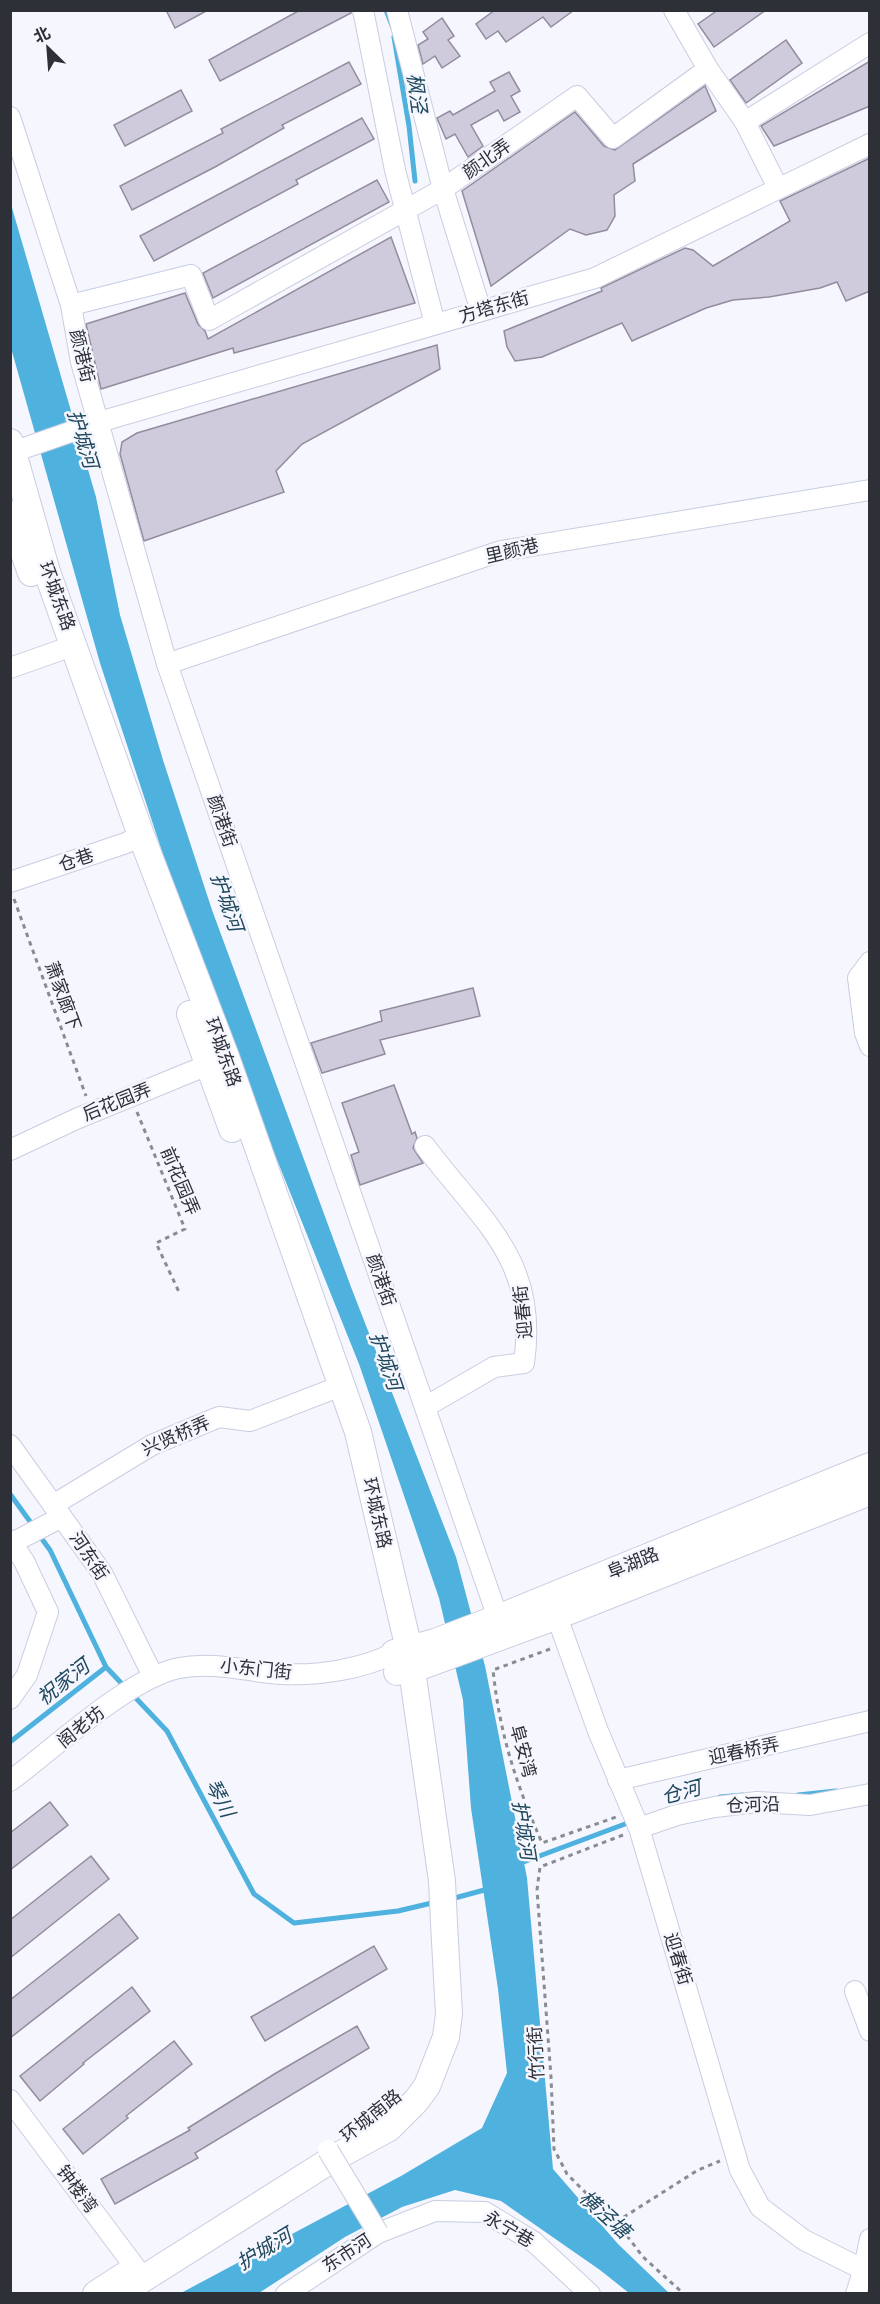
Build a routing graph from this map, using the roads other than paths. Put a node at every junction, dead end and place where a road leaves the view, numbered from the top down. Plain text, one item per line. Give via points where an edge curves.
1 (363, 10) edge
2 (397, 10) edge
3 (674, 10) edge
4 (870, 43) edge
5 (708, 69) junction
6 (10, 117) edge
7 (745, 122) junction
8 (870, 144) edge
9 (778, 188) junction
10 (443, 189) junction
11 (405, 211) junction
12 (71, 305) junction
13 (481, 311) junction
14 (435, 324) junction
15 (99, 422) junction
16 (13, 457) edge
17 (870, 490) edge
18 (10, 514) edge
19 (67, 648) junction
20 (167, 664) junction
21 (10, 668) edge
22 (134, 839) junction
23 (10, 882) edge
24 (870, 962) edge
25 (870, 1046) edge
26 (217, 1061) junction
27 (425, 1146) dead end
28 (10, 1150) edge
29 (333, 1389) junction
30 (425, 1407) junction
31 (10, 1445) edge
32 (870, 1466) edge
33 (870, 1492) edge
34 (58, 1511) junction
35 (11, 1542) edge
36 (553, 1607) junction
37 (488, 1628) junction
38 (397, 1662) junction
39 (147, 1681) junction
40 (14, 1696) edge
41 (870, 1721) edge
42 (618, 1780) junction
43 (10, 1781) edge
44 (870, 1794) edge
45 (632, 1813) junction
46 (855, 1991) dead end
47 (870, 2031) edge
48 (10, 2100) edge
49 (331, 2154) junction
50 (378, 2233) junction
51 (870, 2240) edge
52 (866, 2273) edge
53 (140, 2274) junction
54 (96, 2294) edge
55 (119, 2294) edge
56 (286, 2294) edge
57 (590, 2294) edge
58 (856, 2294) edge

1 - 11 street
2 - 10 street
3 - 5 street
4 - 7 street
5 - 7 street
5 - 10 street, 颜北弄 via 614,138 577,96
6 - 12 street, 颜港街
7 - 9 street
8 - 9 street, 方塔东街
9 - 13 street, 方塔东街 via 595,278
10 - 11 street, 颜北弄
10 - 13 street
11 - 12 street, 颜北弄 via 209,320 191,275
11 - 14 street
12 - 15 street, 颜港街 via 81,362
13 - 14 street, 方塔东街
14 - 15 street, 方塔东街
15 - 16 street, 方塔东街 via 41,449
15 - 20 street, 颜港街
16 - 19 main road, 环城东路
17 - 20 street, 里颜港 via 501,551
18 - 19 main road, 环城东路
19 - 21 street
19 - 22 main road, 环城东路
20 - 30 street, 颜港街
22 - 23 street, 仓巷
22 - 26 main road, 环城东路
24 - 25 street via 858,978
26 - 28 street, 后花园弄
26 - 29 main road, 环城东路
27 - 30 street, 迎春街 via 506,1248 521,1282 528,1334 524,1363 494,1367
29 - 34 street, 兴贤桥弄 via 250,1421 219,1417 152,1445
29 - 38 main road, 环城东路 via 358,1432
30 - 37 street, 颜港街
31 - 34 street, 河东街
32 - 36 main road, 阜湖路
33 - 36 main road, 阜湖路
34 - 35 street, 兴贤桥弄
34 - 39 street, 河东街 via 102,1573
35 - 40 street via 48,1612 38,1647
36 - 37 main road, 阜湖路
36 - 42 street, 迎春街
37 - 38 main road, 阜湖路 via 438,1650
38 - 39 street, 小东门街 via 299,1674 211,1665 179,1668
38 - 49 main road, 环城南路 via 436,1882 437,2023 429,2057 395,2102
39 - 43 street, 阁老坊 via 114,1700
41 - 42 street, 迎春桥弄
42 - 45 street, 迎春街
44 - 45 street, 仓河沿 via 810,1805 757,1802 677,1815
45 - 52 street, 迎春街 via 740,2170 760,2207 804,2240
46 - 47 street
48 - 53 street, 钟楼湾
49 - 50 street, bridge
49 - 53 main road, 环城南路
50 - 56 street, 东市河
50 - 57 street, 永宁巷 via 435,2211 485,2212 534,2242
51 - 52 street
52 - 58 street
53 - 54 main road, 环城南路
53 - 55 main road, 环城南路

